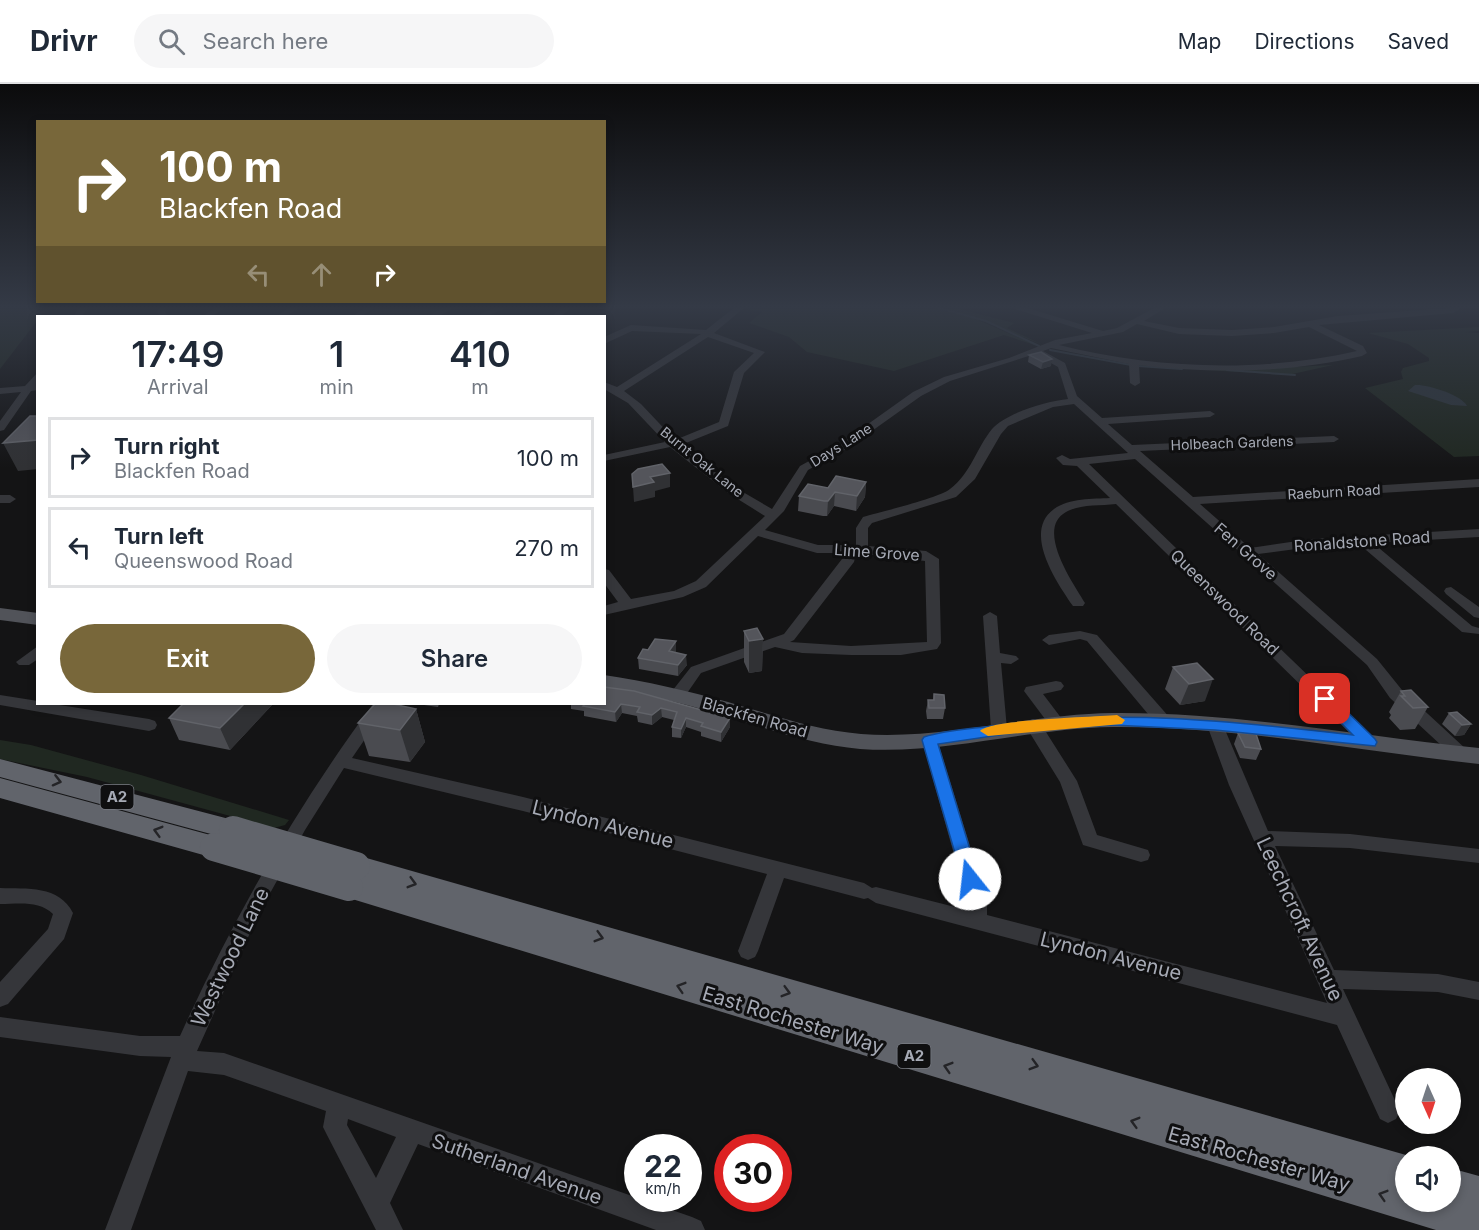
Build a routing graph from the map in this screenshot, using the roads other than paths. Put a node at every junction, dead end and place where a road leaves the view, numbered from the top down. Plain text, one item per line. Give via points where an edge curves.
1 (665, 360) edge
2 (752, 360) edge
3 (1010, 360) edge
4 (1056, 360) edge
5 (1111, 360) edge
6 (1333, 360) edge
7 (1134, 364) junction
8 (1135, 383) dead end
9 (606, 386) edge
10 (33, 388) edge
11 (0, 391) edge
12 (618, 391) junction
13 (1075, 400) junction
14 (1210, 414) dead end
15 (1099, 421) junction
16 (0, 428) edge
17 (1334, 439) dead end
18 (674, 443) junction
19 (1134, 452) junction
20 (606, 458) edge
21 (1062, 458) dead end
22 (1080, 462) junction
23 (1479, 483) edge
24 (1119, 500) junction
25 (1189, 501) junction
26 (774, 515) junction
27 (756, 531) junction
28 (1479, 533) edge
29 (1362, 540) junction
30 (856, 549) junction
31 (1246, 552) junction
32 (606, 576) edge
33 (1451, 591) dead end
34 (626, 603) junction
35 (1078, 603) dead end
36 (606, 610) edge
37 (0, 614) edge
38 (1479, 614) edge
39 (990, 616) dead end
40 (36, 619) edge
41 (1449, 626) dead end
42 (1049, 640) dead end
43 (776, 642) junction
44 (36, 653) edge
45 (993, 657) junction
46 (1011, 659) dead end
47 (24, 662) dead end
48 (606, 681) edge
49 (1056, 686) dead end
50 (677, 695) junction
51 (0, 700) edge
52 (36, 704) edge
53 (48, 705) edge
54 (380, 705) edge
55 (1164, 722) junction
56 (1057, 723) junction
57 (150, 724) dead end
58 (1215, 724) junction
59 (1033, 725) junction
60 (999, 729) junction
61 (930, 740) junction
62 (1370, 742) junction
63 (1470, 755) edge
64 (340, 761) junction
65 (0, 768) edge
66 (0, 788) edge
67 (1263, 838) junction
68 (223, 839) junction
69 (1141, 855) dead end
70 (1479, 856) edge
71 (778, 869) junction
72 (352, 877) junction
73 (0, 896) edge
74 (977, 921) junction
75 (748, 951) dead end
76 (1328, 979) junction
77 (1479, 991) edge
78 (0, 997) edge
79 (1346, 1017) junction
80 (0, 1027) edge
81 (184, 1054) junction
82 (339, 1106) junction
83 (1388, 1111) dead end
84 (411, 1132) junction
85 (1395, 1171) edge
86 (1461, 1190) edge
87 (1479, 1195) edge
88 (376, 1204) junction
89 (1479, 1224) edge
90 (118, 1230) edge
91 (390, 1230) edge
92 (692, 1230) edge

1 - 12 street
2 - 18 street via 739,372 724,424
3 - 26 street, Days Lane via 947,380 917,394 844,446 811,463 800,473 787,500
4 - 13 street, Fen Grove via 1064,367 1070,395
5 - 7 street
6 - 7 street via 1216,367
7 - 8 street
9 - 12 street, Burnt Oak Lane
10 - 11 street
10 - 16 street
12 - 18 street, Burnt Oak Lane via 637,403
13 - 15 street, Fen Grove
13 - 30 street via 1055,402 1009,421 996,432 971,477 956,492 867,520
14 - 15 street
15 - 19 street, Fen Grove
17 - 19 street, Holbeach Gardens
18 - 20 street
18 - 26 street, Burnt Oak Lane via 723,483
19 - 22 street
19 - 25 street, Fen Grove
21 - 22 street via 1067,463
22 - 24 street, Queenswood Road
23 - 25 street, Raeburn Road
24 - 35 street via 1061,510 1051,521 1051,557
24 - 62 street, Queenswood Road
25 - 31 street, Fen Grove
26 - 27 street, Days Lane
27 - 30 street, Lime Grove via 805,547
27 - 34 street, Days Lane via 698,586
28 - 29 street, Ronaldstone Road
29 - 31 street, Ronaldstone Road
29 - 41 street via 1471,630
30 - 43 street via 791,634
30 - 43 street, Lime Grove via 931,557 932,646 891,650 792,648
31 - 63 street, Fen Grove via 1376,665 1399,697
32 - 34 street
33 - 38 street
34 - 36 street, Days Lane
37 - 40 main road
39 - 45 street
42 - 55 street via 1080,635 1092,638
43 - 50 street via 696,670
44 - 47 street
45 - 46 street
45 - 60 street
48 - 50 main road, Blackfen Road
49 - 56 street via 1032,691
50 - 61 main road, Blackfen Road via 819,735 861,741
51 - 52 street
53 - 57 street
54 - 64 street, Westwood Lane
55 - 56 main road, Blackfen Road
55 - 58 main road, Blackfen Road
56 - 59 main road, Blackfen Road
58 - 62 main road, Blackfen Road
58 - 67 street, Leechcroft Avenue
59 - 60 main road, Blackfen Road
59 - 69 street via 1068,781 1090,840
60 - 61 main road, Blackfen Road
61 - 74 street via 977,901
62 - 63 main road, Blackfen Road
64 - 71 street, Lyndon Avenue
64 - 81 street, Westwood Lane via 274,866
65 -> 68 highway, A2 via 97,792
68 -> 66 highway, A2
67 - 70 street via 1350,841
67 - 76 street, Leechcroft Avenue
68 - 72 highway, A2, bridge
71 - 74 street, Lyndon Avenue
71 - 75 street
72 -> 85 highway, East Rochester Way / A2
89 -> 72 highway, East Rochester Way / A2
73 - 78 street via 47,899 59,903 63,913 57,933
74 - 79 street, Lyndon Avenue
76 - 77 street via 1438,983
76 - 79 street, Leechcroft Avenue
79 - 83 street, Leechcroft Avenue
80 - 81 street, Sutherland Avenue
81 - 82 street, Sutherland Avenue via 224,1064
81 - 90 street, Westwood Lane
82 - 84 street, Sutherland Avenue
82 - 88 street via 335,1127
84 - 88 street, Sutherland Avenue
84 - 92 street, Sutherland Avenue
86 - 87 highway
88 - 91 street

